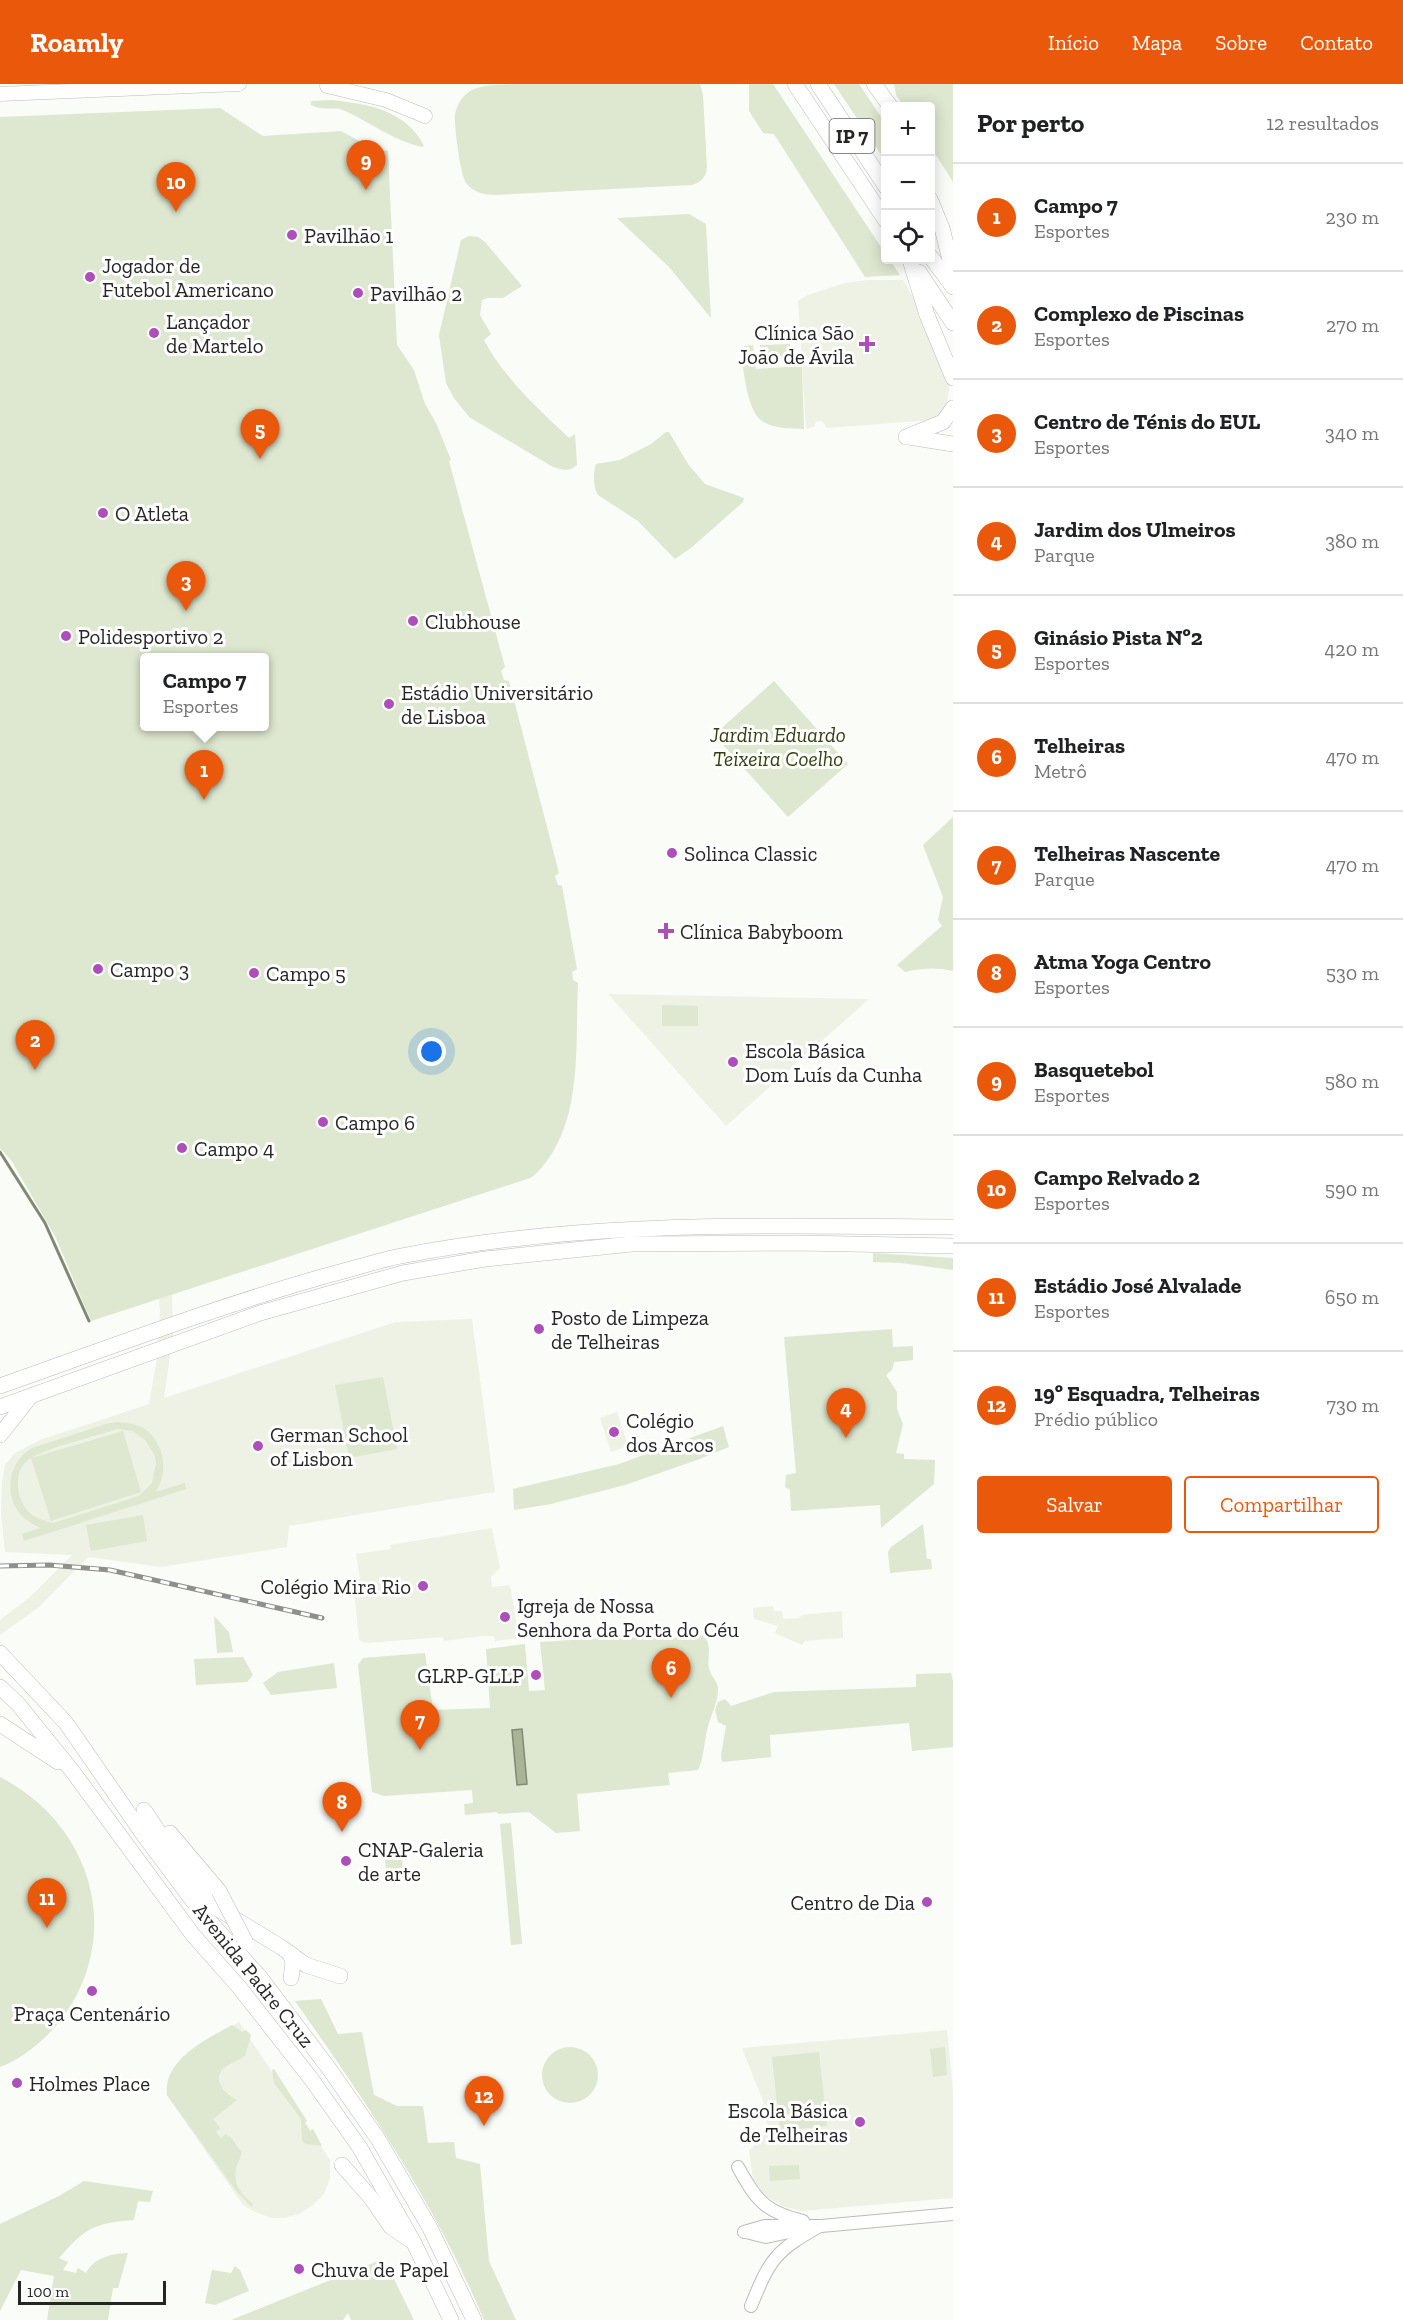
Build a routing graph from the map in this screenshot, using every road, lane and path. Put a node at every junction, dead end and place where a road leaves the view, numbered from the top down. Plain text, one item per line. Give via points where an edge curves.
1 (239, 84) edge
2 (348, 84) edge
3 (795, 84) edge
4 (818, 84) edge
5 (874, 84) edge
6 (885, 84) edge
7 (323, 85) edge
8 (0, 94) edge
9 (887, 102) edge
10 (888, 102) edge
11 (424, 116) dead end
12 (881, 181) edge
13 (935, 210) edge
14 (881, 215) edge
15 (935, 263) edge
16 (912, 264) edge
17 (914, 264) edge
18 (953, 272) edge
19 (953, 287) edge
20 (953, 323) edge
21 (953, 378) edge
22 (953, 408) edge
23 (953, 444) edge
24 (953, 1227) edge
25 (874, 1244) junction
26 (953, 1246) edge
27 (953, 1251) edge
28 (0, 1386) edge
29 (31, 1396) junction
30 (0, 1407) edge
31 (0, 1435) edge
32 (0, 1653) edge
33 (0, 1687) edge
34 (0, 1724) edge
35 (73, 1772) junction
36 (115, 1792) junction
37 (144, 1810) junction
38 (290, 1953) junction
39 (340, 1976) dead end
40 (260, 1977) junction
41 (291, 1978) dead end
42 (342, 2165) dead end
43 (738, 2167) dead end
44 (953, 2214) edge
45 (821, 2226) junction
46 (414, 2243) junction
47 (751, 2306) dead end
48 (451, 2320) edge
49 (474, 2320) edge

1 - 8 main road
2 - 7 main road
3 - 14 highway, IP 7
4 - 12 highway, IP 7
5 - 9 highway
6 - 10 highway
7 - 11 main road via 386,100
13 - 18 highway
15 - 19 highway
16 - 21 highway via 927,315
17 - 20 highway
22 - 23 highway via 943,422 906,436
24 - 28 highway via 589,1231 399,1256 255,1296
25 - 26 highway
25 - 27 highway
25 - 29 highway via 632,1244 486,1259 403,1273 260,1313
29 - 30 highway
29 - 31 highway
32 - 36 highway, Avenida Padre Cruz via 66,1723
33 - 35 highway, Avenida Padre Cruz
34 - 35 highway
35 - 46 highway, Avenida Padre Cruz via 193,1935 312,2080 360,2148
36 - 37 highway
36 - 40 highway, Avenida Padre Cruz via 202,1913
37 - 38 highway via 215,1907
37 - 40 highway, bridge via 172,1835 219,1891
38 - 39 highway via 306,1965
38 - 41 highway
40 - 49 highway, Avenida Padre Cruz via 378,2139 430,2228
42 - 46 highway via 391,2227
43 - 45 main road via 757,2198 770,2210
44 - 45 main road
45 - 45 main road via 765,2226 744,2232 766,2237
45 - 47 main road via 786,2246 768,2265
46 - 48 highway, Avenida Padre Cruz

